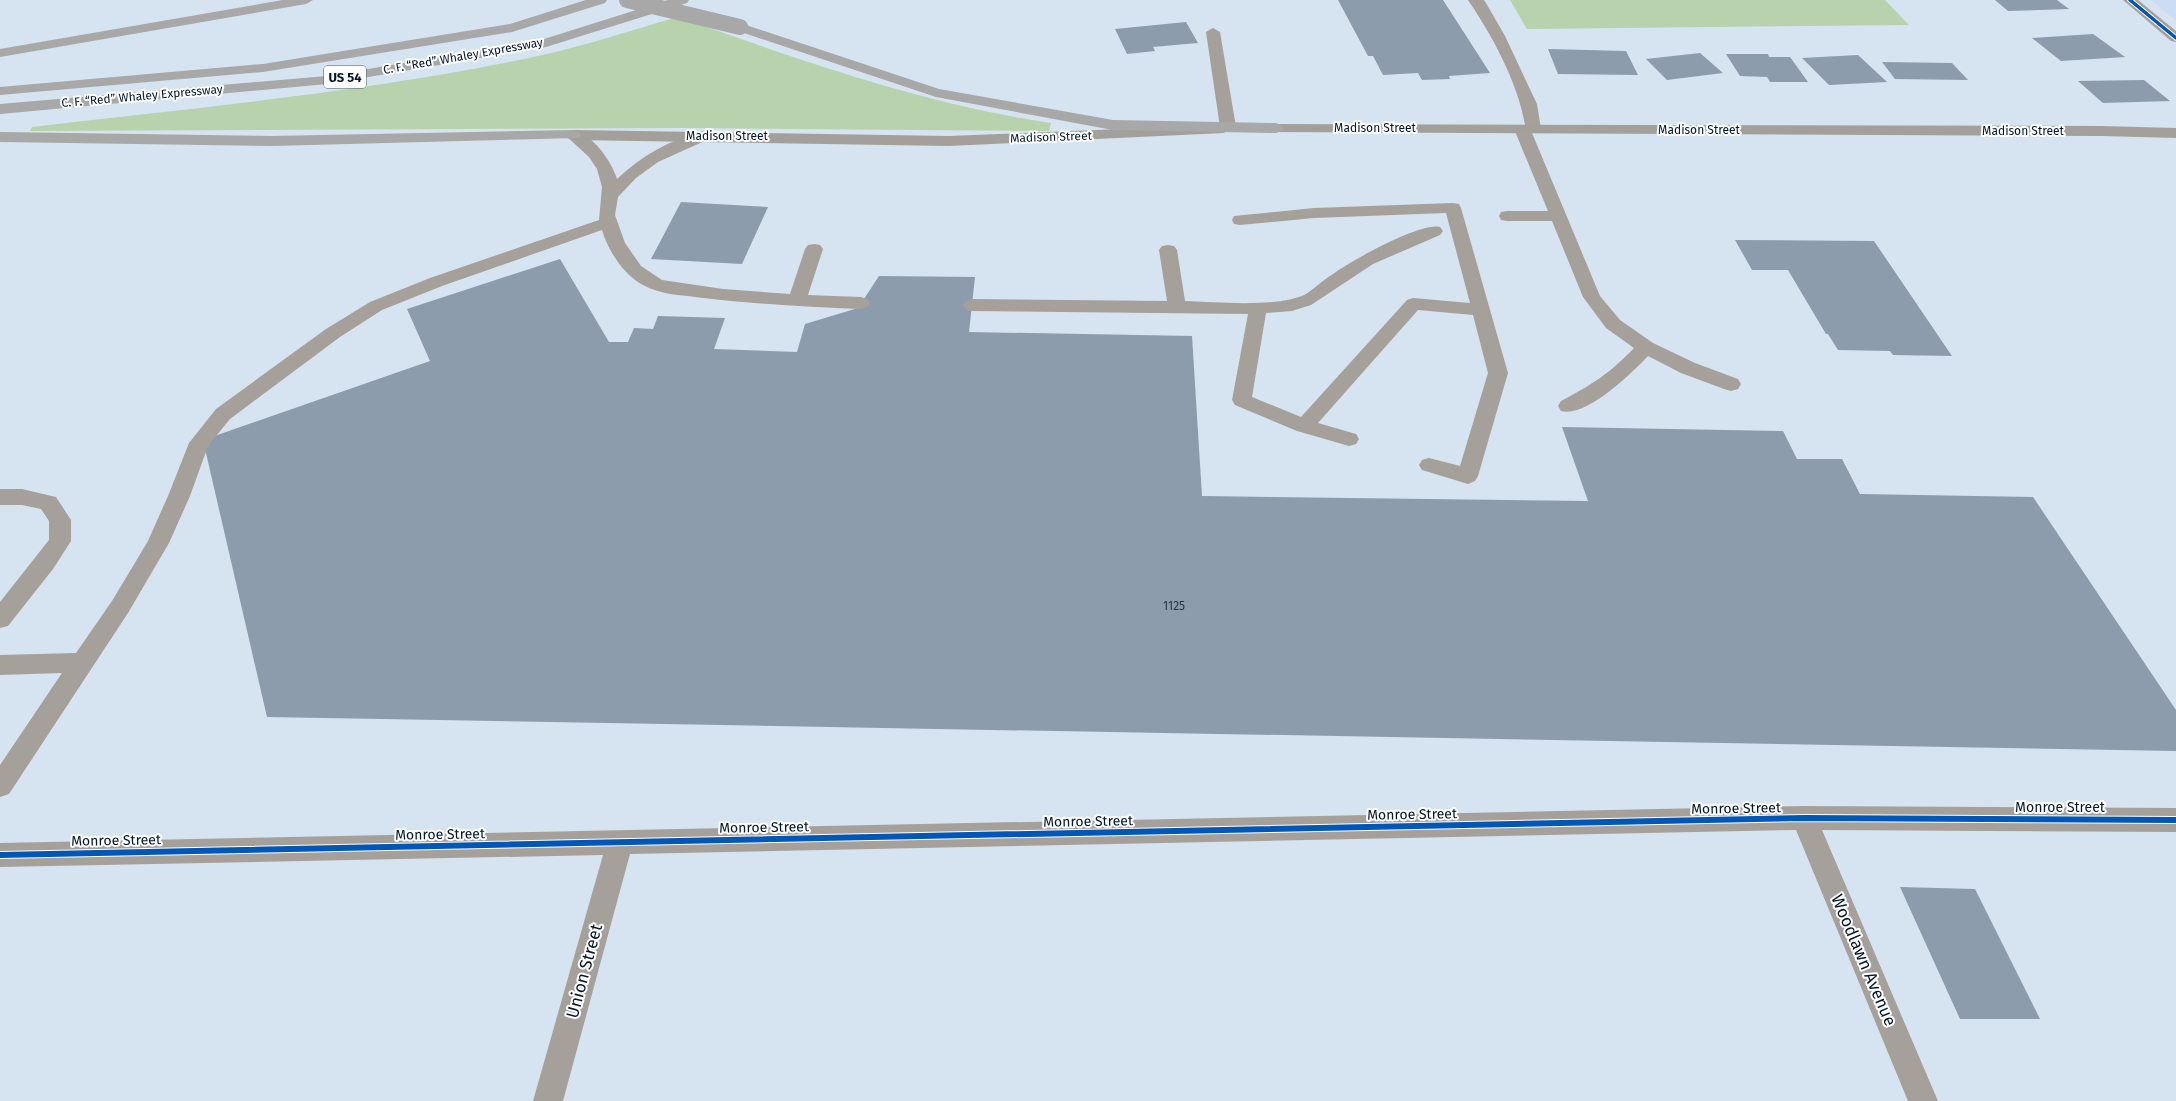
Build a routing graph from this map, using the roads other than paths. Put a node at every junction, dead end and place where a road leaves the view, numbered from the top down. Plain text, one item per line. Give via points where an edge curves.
1 (306, 0) edge
2 (600, 0) edge
3 (627, 0) edge
4 (682, 0) edge
5 (1475, 0) edge
6 (2130, 0) edge
7 (1213, 32) dead end
8 (2176, 38) edge
9 (0, 53) edge
10 (0, 91) edge
11 (0, 109) edge
12 (1228, 127) junction
13 (1276, 128) junction
14 (1528, 129) junction
15 (2176, 133) edge
16 (573, 135) junction
17 (703, 136) junction
18 (0, 137) edge
19 (610, 196) junction
20 (1507, 216) dead end
21 (1558, 216) junction
22 (1240, 220) dead end
23 (609, 222) junction
24 (1434, 231) dead end
25 (814, 249) dead end
26 (1168, 250) dead end
27 (798, 300) junction
28 (861, 303) dead end
29 (972, 305) dead end
30 (1177, 307) junction
31 (1258, 308) junction
32 (1482, 310) junction
33 (1646, 347) junction
34 (1731, 384) dead end
35 (1568, 406) dead end
36 (1304, 426) junction
37 (1349, 439) dead end
38 (1428, 465) dead end
39 (0, 497) edge
40 (0, 619) edge
41 (81, 663) junction
42 (0, 665) edge
43 (0, 786) edge
44 (1804, 818) junction
45 (2176, 820) edge
46 (620, 842) junction
47 (0, 855) edge
48 (548, 1101) edge
49 (1923, 1101) edge

1 - 9 highway
2 - 10 highway, C. F. “Red” Whaley Expressway / US 54 via 512,28 263,68
3 - 12 highway, bridge via 740,27 936,93 1113,125
4 - 11 highway, C. F. “Red” Whaley Expressway / US 54 via 546,43 327,80
5 - 14 street via 1498,36 1529,104
6 - 8 street
7 - 12 street
12 - 13 highway
13 - 14 main road, Madison Street
13 - 17 main road, Madison Street via 949,141
14 - 15 main road, Madison Street
14 - 21 street
16 - 17 main road, Madison Street
16 - 18 highway via 272,141
16 - 19 street via 590,146 601,159 608,177
17 - 19 street via 658,153 624,179
19 - 23 street via 607,214
20 - 21 street
21 - 33 street via 1592,297 1612,324
22 - 32 street via 1314,213 1454,208
23 - 27 street via 623,256 635,271 650,282 680,290
23 - 41 street via 436,282 376,306 333,333 223,414 199,443 158,543 120,607
24 - 31 street via 1400,243 1369,259 1344,274 1320,294 1297,304
25 - 27 street
26 - 30 street
27 - 28 street
29 - 30 street
30 - 31 street
31 - 36 street via 1242,400
32 - 36 street via 1413,304
32 - 38 street via 1498,373 1468,476
33 - 34 street via 1688,368
33 - 35 street via 1602,388
36 - 37 street
39 - 40 street via 22,497 48,503 60,520 60,541
41 - 42 street
41 - 43 street
44 - 45 street, Monroe Street
44 - 46 street, Monroe Street
44 - 49 street, Woodlawn Avenue
46 - 47 street, Monroe Street
46 - 48 street, Union Street

